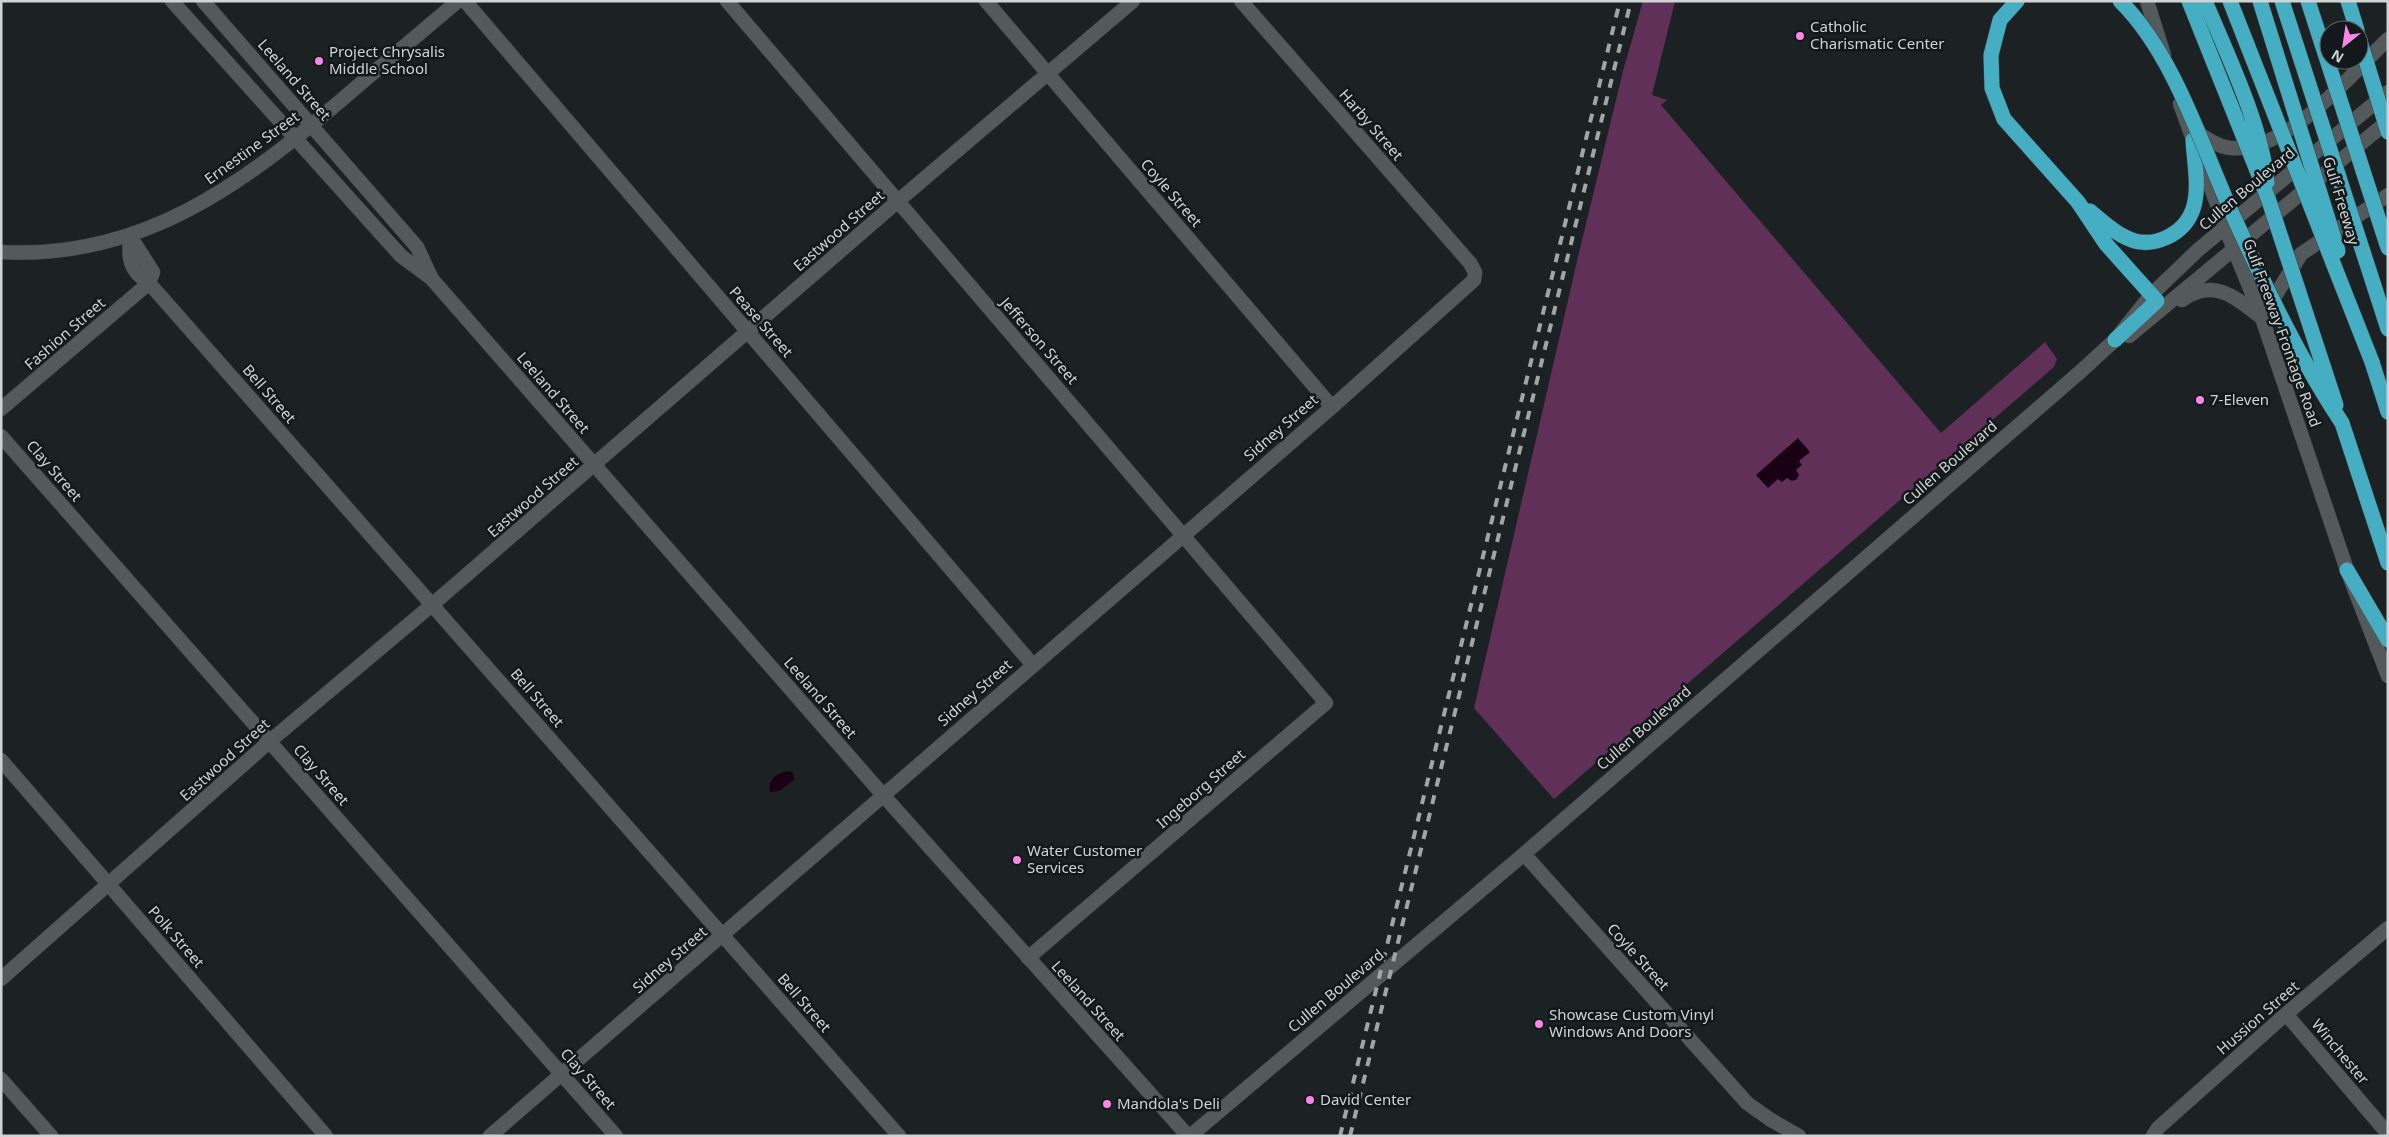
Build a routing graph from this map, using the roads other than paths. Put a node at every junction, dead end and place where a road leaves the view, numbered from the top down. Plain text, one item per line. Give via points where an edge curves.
1 (172, 1) edge
2 (203, 1) edge
3 (458, 1) edge
4 (465, 1) edge
5 (727, 1) edge
6 (986, 1) edge
7 (1133, 1) edge
8 (1241, 1) edge
9 (2016, 1) edge
10 (2120, 1) edge
11 (2147, 1) edge
12 (2189, 1) edge
13 (2205, 1) edge
14 (2230, 1) edge
15 (2260, 1) edge
16 (2282, 1) edge
17 (2308, 1) edge
18 (2348, 1) edge
19 (2354, 20) edge
20 (2388, 39) edge
21 (2369, 70) edge
22 (1047, 73) junction
23 (2388, 92) edge
24 (2388, 121) edge
25 (2186, 122) junction
26 (312, 125) junction
27 (2388, 132) edge
28 (294, 140) junction
29 (2192, 140) junction
30 (2388, 195) edge
31 (2268, 198) junction
32 (898, 201) junction
33 (2078, 202) junction
34 (2226, 228) junction
35 (130, 236) junction
36 (2233, 248) junction
37 (2388, 248) edge
38 (1, 252) edge
39 (1475, 272) joint
40 (431, 278) junction
41 (150, 283) junction
42 (2151, 295) junction
43 (2262, 318) junction
44 (2388, 329) edge
45 (747, 331) junction
46 (2122, 339) junction
47 (2372, 362) junction
48 (1332, 407) junction
49 (1, 410) edge
50 (2388, 412) edge
51 (2342, 423) junction
52 (1, 436) edge
53 (594, 465) junction
54 (1183, 534) junction
55 (2388, 564) edge
56 (2347, 570) junction
57 (433, 604) junction
58 (2388, 640) edge
59 (1032, 664) junction
60 (2388, 676) edge
61 (1326, 703) joint
62 (270, 741) junction
63 (1, 760) edge
64 (883, 794) junction
65 (1524, 854) junction
66 (109, 885) junction
67 (2388, 928) edge
68 (723, 935) junction
69 (1028, 958) junction
70 (1, 979) edge
71 (2286, 1014) junction
72 (562, 1074) junction
73 (1, 1079) edge
74 (2159, 1133) edge
75 (2388, 1134) edge
76 (51, 1136) edge
77 (326, 1136) edge
78 (490, 1136) edge
79 (616, 1136) edge
80 (899, 1136) edge
81 (1189, 1136) edge
82 (1799, 1136) edge

1 - 28 street, Leeland Street
2 - 26 street, Leeland Street
3 - 26 street, Ernestine Street
4 - 45 street, Pease Street
5 - 32 street, Jefferson Street
6 - 22 street, Coyle Street
7 - 22 street, Eastwood Street
8 - 39 street, Harby Street
9 - 33 highway via 2000,20 1991,56 1992,88 2004,119
10 - 51 highway, bridge via 2153,40 2300,352
11 - 25 street, Gulf Freeway Frontage Road
12 - 31 highway, bridge
13 - 31 highway, bridge via 2265,156
14 - 47 highway, bridge
15 - 47 highway, Gulf Freeway, bridge
16 - 44 highway, Gulf Freeway, bridge
17 - 37 highway, Gulf Freeway, bridge
18 - 19 highway
20 - 25 street via 2300,124 2259,145 2230,148 2204,137
21 - 27 highway, bridge
22 - 32 street, Eastwood Street
22 - 48 street, Coyle Street
23 - 34 street, Cullen Boulevard
24 - 36 street, Cullen Boulevard
25 - 29 street, Gulf Freeway Frontage Road
26 - 28 street, Ernestine Street
26 - 40 street, Leeland Street via 417,247
28 - 35 street, Ernestine Street via 234,185 169,220
28 - 40 street, Leeland Street via 401,256
29 - 33 highway via 2194,208 2172,235 2150,242 2127,239
29 - 34 street, Gulf Freeway Frontage Road
30 - 43 street via 2301,254
31 - 51 highway, bridge
32 - 45 street, Eastwood Street
32 - 54 street, Jefferson Street
33 - 42 highway via 2106,244
34 - 36 street, Gulf Freeway Frontage Road
34 - 42 street, Cullen Boulevard
35 - 38 street, Ernestine Street via 65,250
35 - 41 street via 153,272
36 - 43 street, Gulf Freeway Frontage Road
36 - 46 street, Cullen Boulevard
39 - 48 street, Sidney Street via 1474,280 1466,288
40 - 53 street, Leeland Street
41 - 49 street, Fashion Street
41 - 57 street, Bell Street
42 - 46 highway via 2157,301
43 - 46 street via 2222,291 2207,289 2194,291
43 - 56 street, Gulf Freeway Frontage Road
45 - 53 street, Eastwood Street
45 - 59 street, Pease Street
46 - 65 street, Cullen Boulevard
47 - 50 highway, Gulf Freeway
48 - 54 street, Sidney Street
51 - 55 highway
52 - 62 street, Clay Street
53 - 57 street, Eastwood Street
53 - 64 street, Leeland Street
54 - 59 street, Sidney Street
54 - 61 street, Jefferson Street
56 - 58 highway
56 - 60 street, Gulf Freeway Frontage Road
57 - 62 street, Eastwood Street
57 - 68 street, Bell Street
59 - 64 street, Sidney Street
61 - 69 street, Ingeborg Street
62 - 66 street, Eastwood Street
62 - 72 street, Clay Street
63 - 66 street, Polk Street
64 - 68 street, Sidney Street
64 - 69 street, Leeland Street
65 - 81 street, Cullen Boulevard
65 - 82 street, Coyle Street via 1747,1103
66 - 70 street, Eastwood Street
66 - 77 street, Polk Street
67 - 71 street, Hussion Street
68 - 72 street, Sidney Street
68 - 80 street, Bell Street
69 - 81 street, Leeland Street
71 - 74 street, Hussion Street
71 - 75 street, Winchester
72 - 78 street, Sidney Street
72 - 79 street, Clay Street
73 - 76 street

